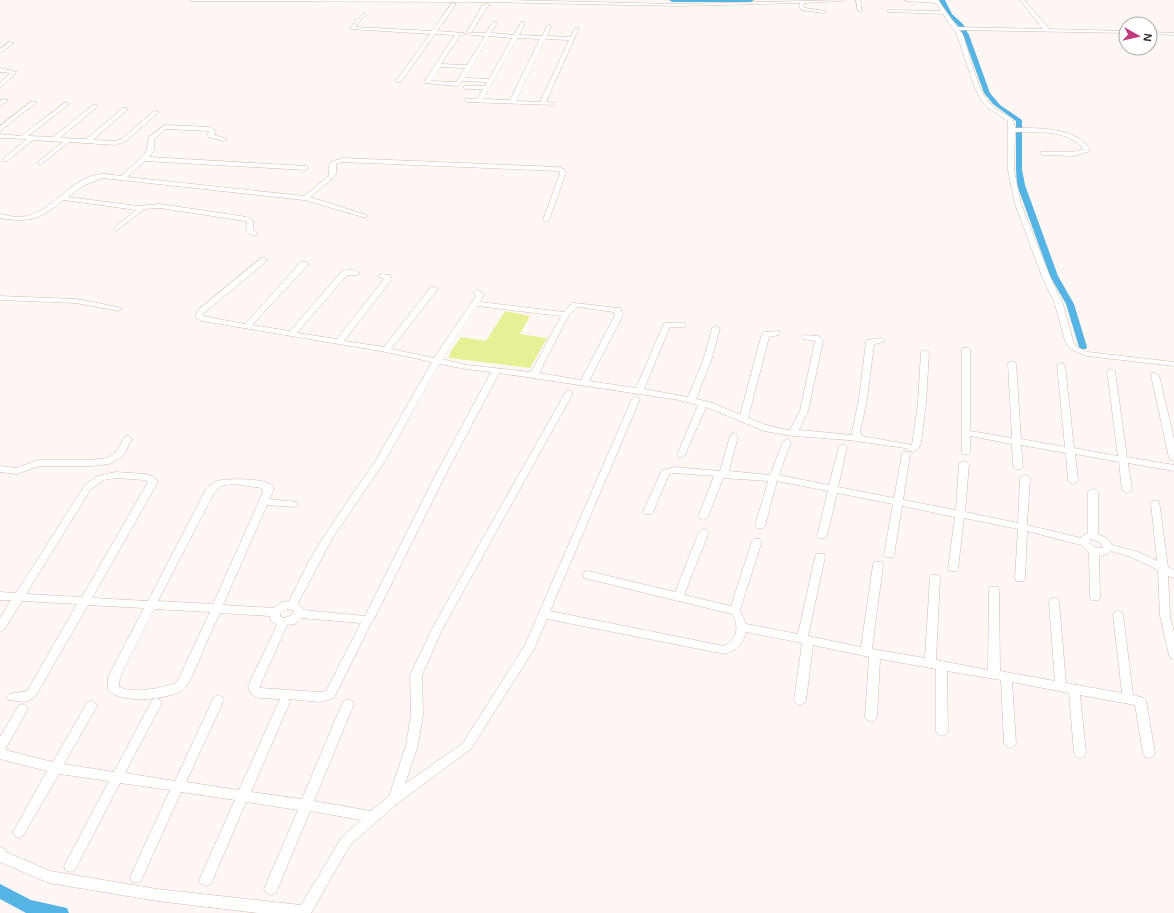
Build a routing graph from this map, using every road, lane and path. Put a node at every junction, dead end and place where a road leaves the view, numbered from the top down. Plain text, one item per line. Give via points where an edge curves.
1 (192, 0) edge
2 (842, 0) edge
3 (858, 0) edge
4 (907, 0) edge
5 (1022, 0) edge
6 (271, 1) edge
7 (774, 1) edge
8 (937, 1) edge
9 (803, 2) junction
10 (454, 4) dead end
11 (486, 4) junction
12 (860, 11) dead end
13 (889, 11) dead end
14 (824, 12) dead end
15 (945, 13) junction
16 (364, 14) dead end
17 (495, 23) dead end
18 (523, 23) dead end
19 (549, 26) dead end
20 (956, 28) junction
21 (576, 29) dead end
22 (1047, 30) junction
23 (433, 32) junction
24 (1118, 32) edge
25 (466, 33) junction
26 (1158, 33) edge
27 (1174, 34) edge
28 (488, 35) junction
29 (516, 36) junction
30 (543, 38) junction
31 (572, 39) junction
32 (11, 43) dead end
33 (0, 51) edge
34 (438, 65) junction
35 (468, 67) junction
36 (0, 70) edge
37 (461, 79) junction
38 (399, 81) dead end
39 (490, 81) junction
40 (0, 86) edge
41 (466, 87) dead end
42 (486, 88) junction
43 (467, 100) dead end
44 (479, 101) junction
45 (34, 102) dead end
46 (512, 102) junction
47 (66, 104) dead end
48 (542, 104) junction
49 (553, 104) dead end
50 (95, 106) dead end
51 (125, 109) dead end
52 (156, 112) dead end
53 (0, 129) edge
54 (1014, 130) junction
55 (0, 136) edge
56 (22, 138) junction
57 (32, 138) junction
58 (224, 139) dead end
59 (54, 140) junction
60 (67, 141) junction
61 (87, 142) junction
62 (1043, 153) dead end
63 (144, 159) junction
64 (5, 160) dead end
65 (40, 163) dead end
66 (306, 168) dead end
67 (123, 177) junction
68 (62, 198) junction
69 (305, 198) junction
70 (142, 208) junction
71 (0, 216) edge
72 (365, 216) dead end
73 (546, 220) dead end
74 (116, 229) dead end
75 (255, 234) dead end
76 (264, 260) dead end
77 (304, 264) dead end
78 (356, 272) dead end
79 (382, 276) dead end
80 (434, 289) dead end
81 (477, 292) dead end
82 (0, 298) edge
83 (476, 304) junction
84 (118, 309) dead end
85 (566, 314) junction
86 (682, 325) dead end
87 (246, 327) junction
88 (716, 328) dead end
89 (292, 334) junction
90 (776, 334) dead end
91 (806, 337) dead end
92 (881, 340) dead end
93 (339, 342) junction
94 (386, 350) junction
95 (966, 350) dead end
96 (925, 352) dead end
97 (437, 361) junction
98 (1012, 363) dead end
99 (1174, 364) edge
100 (1060, 365) dead end
101 (496, 371) junction
102 (1111, 371) dead end
103 (534, 375) junction
104 (1155, 375) dead end
105 (584, 382) junction
106 (569, 393) dead end
107 (638, 395) junction
108 (691, 400) junction
109 (704, 403) junction
110 (743, 419) junction
111 (794, 433) junction
112 (966, 433) junction
113 (734, 436) dead end
114 (858, 438) junction
115 (128, 439) dead end
116 (787, 442) dead end
117 (1017, 442) junction
118 (844, 447) dead end
119 (1070, 451) junction
120 (966, 452) dead end
121 (906, 454) dead end
122 (681, 455) dead end
123 (1174, 458) edge
124 (1124, 460) junction
125 (964, 464) dead end
126 (1018, 468) dead end
127 (1174, 468) edge
128 (0, 469) edge
129 (721, 475) junction
130 (774, 478) junction
131 (1025, 478) dead end
132 (1074, 481) dead end
133 (833, 489) junction
134 (1127, 490) dead end
135 (1093, 492) dead end
136 (263, 502) junction
137 (897, 502) junction
138 (1156, 503) dead end
139 (294, 504) dead end
140 (648, 512) dead end
141 (960, 514) junction
142 (703, 517) dead end
143 (760, 526) dead end
144 (1023, 527) junction
145 (704, 532) dead end
146 (822, 536) dead end
147 (1093, 536) junction
148 (757, 541) dead end
149 (1084, 542) junction
150 (1108, 547) junction
151 (1094, 551) junction
152 (889, 555) dead end
153 (820, 557) dead end
154 (878, 565) dead end
155 (953, 568) dead end
156 (1163, 568) junction
157 (1174, 574) edge
158 (588, 575) dead end
159 (935, 578) dead end
160 (1020, 578) dead end
161 (994, 590) dead end
162 (0, 596) edge
163 (18, 597) junction
164 (678, 597) junction
165 (1095, 597) dead end
166 (85, 601) junction
167 (1054, 602) dead end
168 (152, 605) junction
169 (215, 609) junction
170 (296, 609) junction
171 (735, 611) junction
172 (275, 612) junction
173 (543, 614) junction
174 (1118, 615) dead end
175 (369, 620) junction
176 (283, 623) junction
177 (0, 627) edge
178 (742, 627) junction
179 (805, 640) junction
180 (871, 653) junction
181 (1174, 655) edge
182 (936, 665) junction
183 (994, 676) junction
184 (1006, 678) junction
185 (1061, 688) junction
186 (1074, 690) junction
187 (13, 697) dead end
188 (1128, 699) junction
189 (218, 700) dead end
190 (800, 700) dead end
191 (284, 702) dead end
192 (156, 703) dead end
193 (348, 704) dead end
194 (91, 706) dead end
195 (22, 709) dead end
196 (871, 717) dead end
197 (942, 731) dead end
198 (1010, 743) dead end
199 (0, 748) edge
200 (1080, 753) dead end
201 (1149, 753) dead end
202 (0, 754) edge
203 (55, 768) junction
204 (116, 777) junction
205 (178, 786) junction
206 (243, 796) junction
207 (394, 798) junction
208 (306, 805) junction
209 (374, 817) junction
210 (19, 832) dead end
211 (0, 853) edge
212 (70, 866) dead end
213 (136, 877) dead end
214 (206, 880) dead end
215 (271, 889) dead end

1 - 6 street
2 - 9 street
3 - 12 street
4 - 8 street
5 - 22 street
6 - 11 street
7 - 9 street
7 - 11 street via 677,5
8 - 15 street
9 - 14 street via 803,9
10 - 23 street
11 - 25 street
13 - 15 street
15 - 20 street
16 - 23 street via 351,28
17 - 28 street
18 - 29 street
19 - 30 street
20 - 22 street
20 - 54 street via 982,95 990,107 1011,120
21 - 31 street
22 - 24 street
23 - 25 street
23 - 38 street
25 - 28 street
25 - 34 street
26 - 27 street
28 - 29 street
28 - 35 street
29 - 30 street
29 - 39 street
30 - 31 street
30 - 46 street
31 - 48 street
32 - 33 street
34 - 35 street
34 - 37 street via 427,82 457,84
35 - 37 street
36 - 40 street via 14,72
37 - 39 street
39 - 42 street
41 - 42 street
42 - 44 street
43 - 44 street
44 - 46 street
45 - 53 street
46 - 48 street
47 - 56 street
48 - 49 street
50 - 59 street
51 - 61 street
52 - 61 street via 120,142
54 - 62 street via 1069,135 1085,144 1087,149 1077,154
54 - 99 street via 1011,170 1018,204 1046,279 1059,304 1072,346 1087,354
55 - 56 street
56 - 57 street
57 - 59 street
57 - 64 street
58 - 63 street via 210,136 212,129 168,126 151,138 151,150
59 - 60 street
60 - 61 street
60 - 65 street
63 - 66 street
63 - 67 street
67 - 68 street via 95,177
67 - 69 street
68 - 70 street
68 - 71 street via 30,217 20,219
69 - 72 street
69 - 73 street via 330,178 333,174 332,166 337,161 562,170
70 - 74 street
70 - 75 street via 160,206 247,219 250,221 250,231
76 - 87 street via 199,315 202,319
77 - 87 street
78 - 89 street via 345,273
79 - 93 street via 388,279
80 - 94 street
81 - 83 street via 480,296
82 - 84 street via 76,301
83 - 85 street
83 - 97 street
85 - 103 street
85 - 105 street via 578,305 617,310 619,315
86 - 107 street via 667,325
87 - 89 street
88 - 108 street via 707,361
89 - 93 street
90 - 110 street via 767,334
91 - 111 street via 816,338 819,342 804,411
92 - 114 street via 870,342 856,432
93 - 94 street
94 - 97 street
95 - 112 street
96 - 114 street via 916,446 913,449
97 - 101 street
97 - 170 street via 380,461 329,535
98 - 117 street
100 - 119 street
101 - 103 street
101 - 175 street via 441,474
102 - 124 street
103 - 105 street
104 - 123 street
105 - 107 street
106 - 207 street via 438,628 416,675 417,715 412,745
107 - 108 street
107 - 173 street
108 - 109 street
109 - 110 street
109 - 122 street
110 - 111 street via 764,428
111 - 114 street
112 - 117 street
112 - 120 street
113 - 129 street
115 - 128 street via 120,454 108,461 38,463 17,471
116 - 130 street
117 - 119 street
117 - 126 street
118 - 133 street
119 - 124 street
119 - 132 street
121 - 137 street
124 - 127 street
124 - 134 street
125 - 141 street
129 - 130 street
129 - 140 street via 670,470 665,472
129 - 142 street
130 - 133 street
130 - 143 street
131 - 144 street
133 - 137 street
133 - 146 street
135 - 147 street
136 - 139 street
136 - 168 street via 268,492 268,487 264,485 234,481 215,485
136 - 169 street
137 - 141 street
137 - 152 street
138 - 156 street
141 - 144 street
141 - 155 street
144 - 149 street
144 - 160 street
145 - 164 street
147 - 149 street via 1086,537
147 - 150 street via 1102,538
148 - 171 street
149 - 151 street
150 - 151 street via 1104,552
150 - 156 street via 1134,554
151 - 165 street
153 - 179 street
154 - 180 street
156 - 157 street
156 - 181 street via 1165,616
158 - 164 street
159 - 182 street
161 - 183 street
162 - 163 street
163 - 166 street
163 - 166 street via 95,480 113,475 151,479 153,482
163 - 177 street
164 - 171 street
166 - 168 street
166 - 187 street via 31,694
167 - 185 street
168 - 169 street
168 - 169 street via 114,677 113,687 118,692 129,695 164,692 180,685 186,677
169 - 172 street
170 - 172 street via 282,606
170 - 175 street
170 - 176 street via 291,621
171 - 178 street via 740,616
172 - 176 street via 275,618
173 - 178 street via 726,650 733,648 738,641
173 - 207 street via 530,646 468,746
174 - 188 street
175 - 176 street via 333,692 326,697 255,691 254,686
178 - 179 street
179 - 180 street
179 - 190 street
180 - 182 street
180 - 196 street
182 - 183 street
182 - 197 street
183 - 184 street
184 - 185 street
184 - 198 street
185 - 186 street
186 - 188 street
186 - 200 street
188 - 201 street via 1140,701
189 - 205 street
191 - 206 street
192 - 204 street
193 - 208 street
194 - 203 street
195 - 199 street
202 - 203 street
203 - 204 street
203 - 210 street
204 - 205 street
204 - 212 street
205 - 206 street
205 - 213 street
206 - 208 street
206 - 214 street
207 - 209 street
208 - 209 street
208 - 215 street
209 - 211 street via 346,841 304,912 157,895 49,878 1,856

